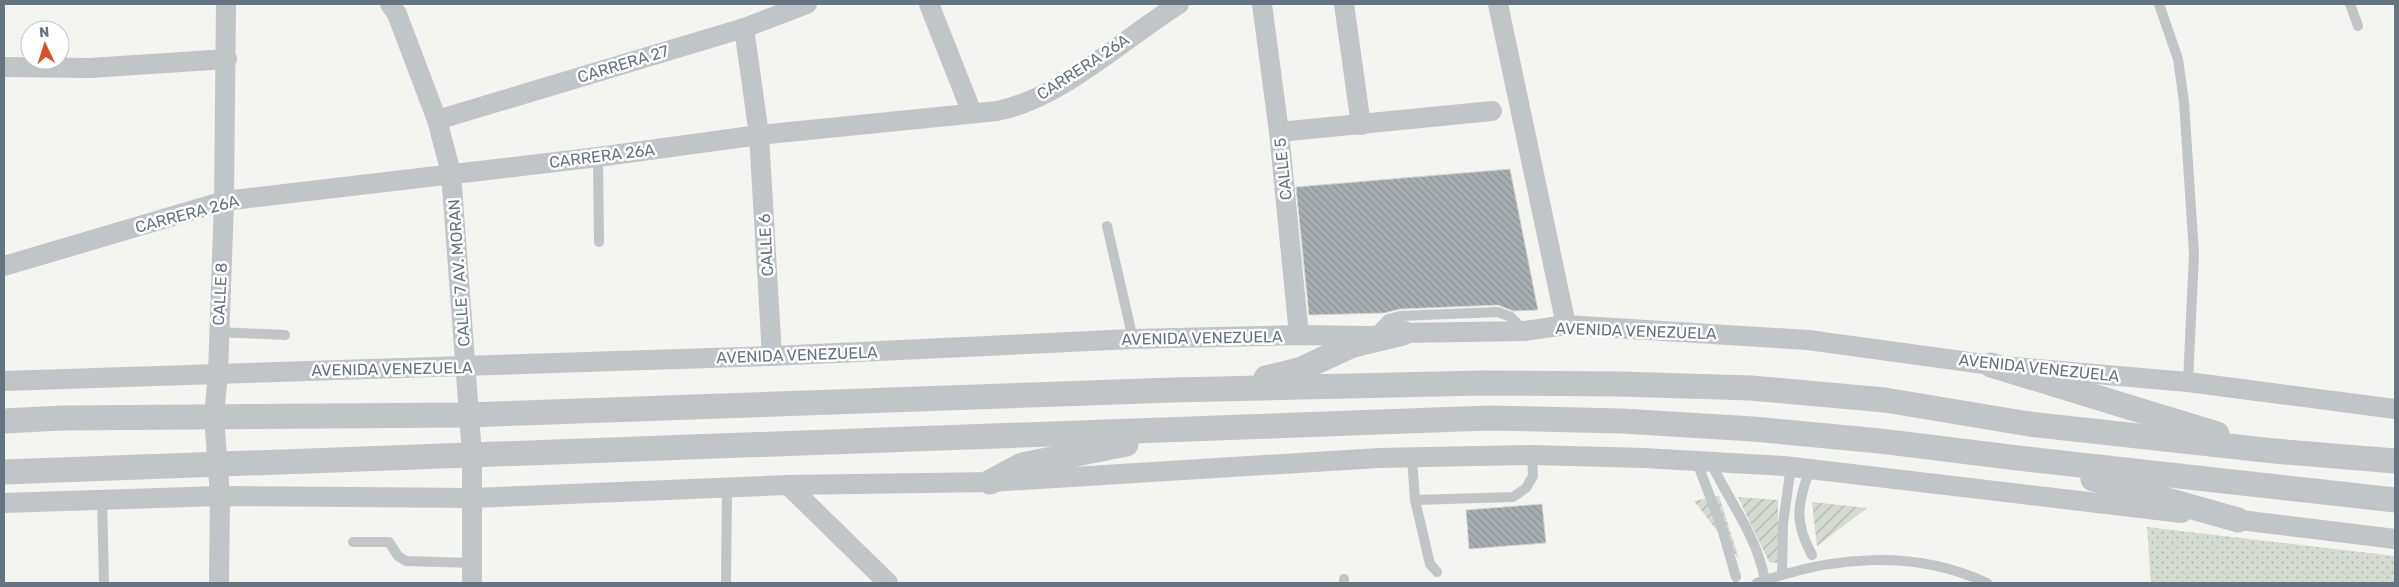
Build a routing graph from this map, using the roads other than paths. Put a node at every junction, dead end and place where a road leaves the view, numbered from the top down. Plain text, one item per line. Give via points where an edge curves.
1 (226, 4) edge
2 (390, 4) edge
3 (807, 4) edge
4 (929, 4) edge
5 (1179, 4) edge
6 (1262, 4) edge
7 (1344, 4) edge
8 (1498, 4) edge
9 (2159, 4) edge
10 (2350, 4) edge
11 (776, 9) edge
12 (2358, 26) dead end
13 (744, 28) junction
14 (227, 59) junction
15 (4, 68) edge
16 (1492, 111) dead end
17 (972, 113) junction
18 (437, 120) junction
19 (1361, 125) junction
20 (1280, 132) junction
21 (759, 135) junction
22 (598, 157) junction
23 (451, 173) junction
24 (224, 201) junction
25 (1107, 226) dead end
26 (599, 242) dead end
27 (4, 266) edge
28 (1566, 325) junction
29 (1524, 331) junction
30 (218, 332) junction
31 (1403, 333) junction
32 (285, 335) dead end
33 (1299, 335) junction
34 (1372, 336) junction
35 (1133, 339) junction
36 (772, 356) junction
37 (1991, 365) junction
38 (466, 367) junction
39 (218, 373) junction
40 (4, 381) edge
41 (2188, 382) junction
42 (1214, 390) junction
43 (2395, 409) edge
44 (467, 415) junction
45 (214, 418) junction
46 (4, 421) edge
47 (1184, 430) junction
48 (2274, 451) junction
49 (472, 455) junction
50 (1532, 456) junction
51 (1412, 458) junction
52 (2026, 459) junction
53 (1703, 461) junction
54 (2395, 461) edge
55 (217, 463) junction
56 (1801, 467) junction
57 (4, 472) edge
58 (990, 482) junction
59 (788, 485) junction
60 (726, 489) junction
61 (220, 496) junction
62 (102, 498) junction
63 (473, 498) junction
64 (1415, 500) junction
65 (2395, 500) edge
66 (4, 503) edge
67 (2238, 520) junction
68 (2395, 539) edge
69 (353, 542) dead end
70 (1812, 555) dead end
71 (472, 563) junction
72 (1437, 572) dead end
73 (1782, 575) junction
74 (1736, 577) dead end
75 (1761, 582) edge
76 (104, 583) edge
77 (219, 583) edge
78 (472, 583) edge
79 (726, 583) edge
80 (888, 583) edge
81 (1987, 583) edge

1 - 14 street, CALLE 8
2 - 18 street, CALLE 7 AV. MORAN via 397,14
3 - 11 street, CARRERA 27
4 - 17 street
5 - 17 street, CARRERA 26A via 1061,85 1018,107
6 - 20 street, CALLE 5
7 - 19 street
8 - 28 street
9 - 41 lane via 2178,59 2184,102 2194,254
10 - 12 lane
11 - 13 street, CARRERA 27
13 - 18 street, CARRERA 27
13 - 21 street, CALLE 6
14 - 15 street via 90,68
14 - 24 street, CALLE 8
16 - 19 street
17 - 21 street, CARRERA 26A
18 - 23 street, CALLE 7 AV. MORAN
19 - 20 street
20 - 33 street, CALLE 5
21 - 22 street, CARRERA 26A
21 - 36 street, CALLE 6
22 - 23 street, CARRERA 26A
22 - 26 lane
23 - 24 street, CARRERA 26A
23 - 38 street, CALLE 7 AV. MORAN
24 - 27 street, CARRERA 26A
24 - 30 street, CALLE 8
25 - 35 lane
28 - 29 street, AVENIDA VENEZUELA
28 - 37 street, AVENIDA VENEZUELA via 1808,340
29 - 31 street, AVENIDA VENEZUELA
29 - 34 lane via 1511,317 1498,312 1388,319
30 - 32 lane
30 - 39 street, CALLE 8
31 - 34 street, AVENIDA VENEZUELA
31 - 42 street via 1353,345 1293,372
33 - 34 street, AVENIDA VENEZUELA
33 - 35 street, AVENIDA VENEZUELA
35 - 36 street, AVENIDA VENEZUELA
36 - 38 street, AVENIDA VENEZUELA
37 - 41 street, AVENIDA VENEZUELA
37 - 48 street
38 - 39 street, AVENIDA VENEZUELA
38 - 44 street, CALLE 7 AV. MORAN
39 - 40 street, AVENIDA VENEZUELA
39 - 45 street, CALLE 8
41 - 43 street, AVENIDA VENEZUELA
42 - 44 street
42 - 48 street via 1482,384 1751,388 1885,400 2029,424
44 - 45 street
44 - 49 street, CALLE 7 AV. MORAN
45 - 46 street
45 - 55 street, CALLE 8
47 - 49 street
47 - 52 street via 1489,418 1622,421 1870,440
47 - 58 street via 1022,465
48 - 54 street
49 - 55 street
49 - 63 street, CALLE 7 AV. MORAN
50 - 51 street
50 - 53 street
50 - 64 lane via 1533,476 1526,488 1513,497
51 - 58 street
51 - 64 lane
52 - 65 street
52 - 67 street
53 - 56 street
53 - 74 lane
53 - 75 lane via 1746,524 1761,559
55 - 57 street
55 - 61 street, CALLE 8
56 - 67 street
56 - 70 lane via 1798,519
56 - 73 lane via 1783,524
58 - 59 street
59 - 60 street
59 - 80 street
60 - 63 street
60 - 79 lane
61 - 62 street
61 - 63 street
61 - 77 street, CALLE 8
62 - 66 street
62 - 76 lane
63 - 71 street, CALLE 7 AV. MORAN
64 - 72 lane via 1430,564
67 - 68 street
69 - 71 lane via 389,542 398,556 406,561
71 - 78 street, CALLE 7 AV. MORAN
73 - 75 lane
73 - 81 lane via 1841,562 1896,560 1954,570

